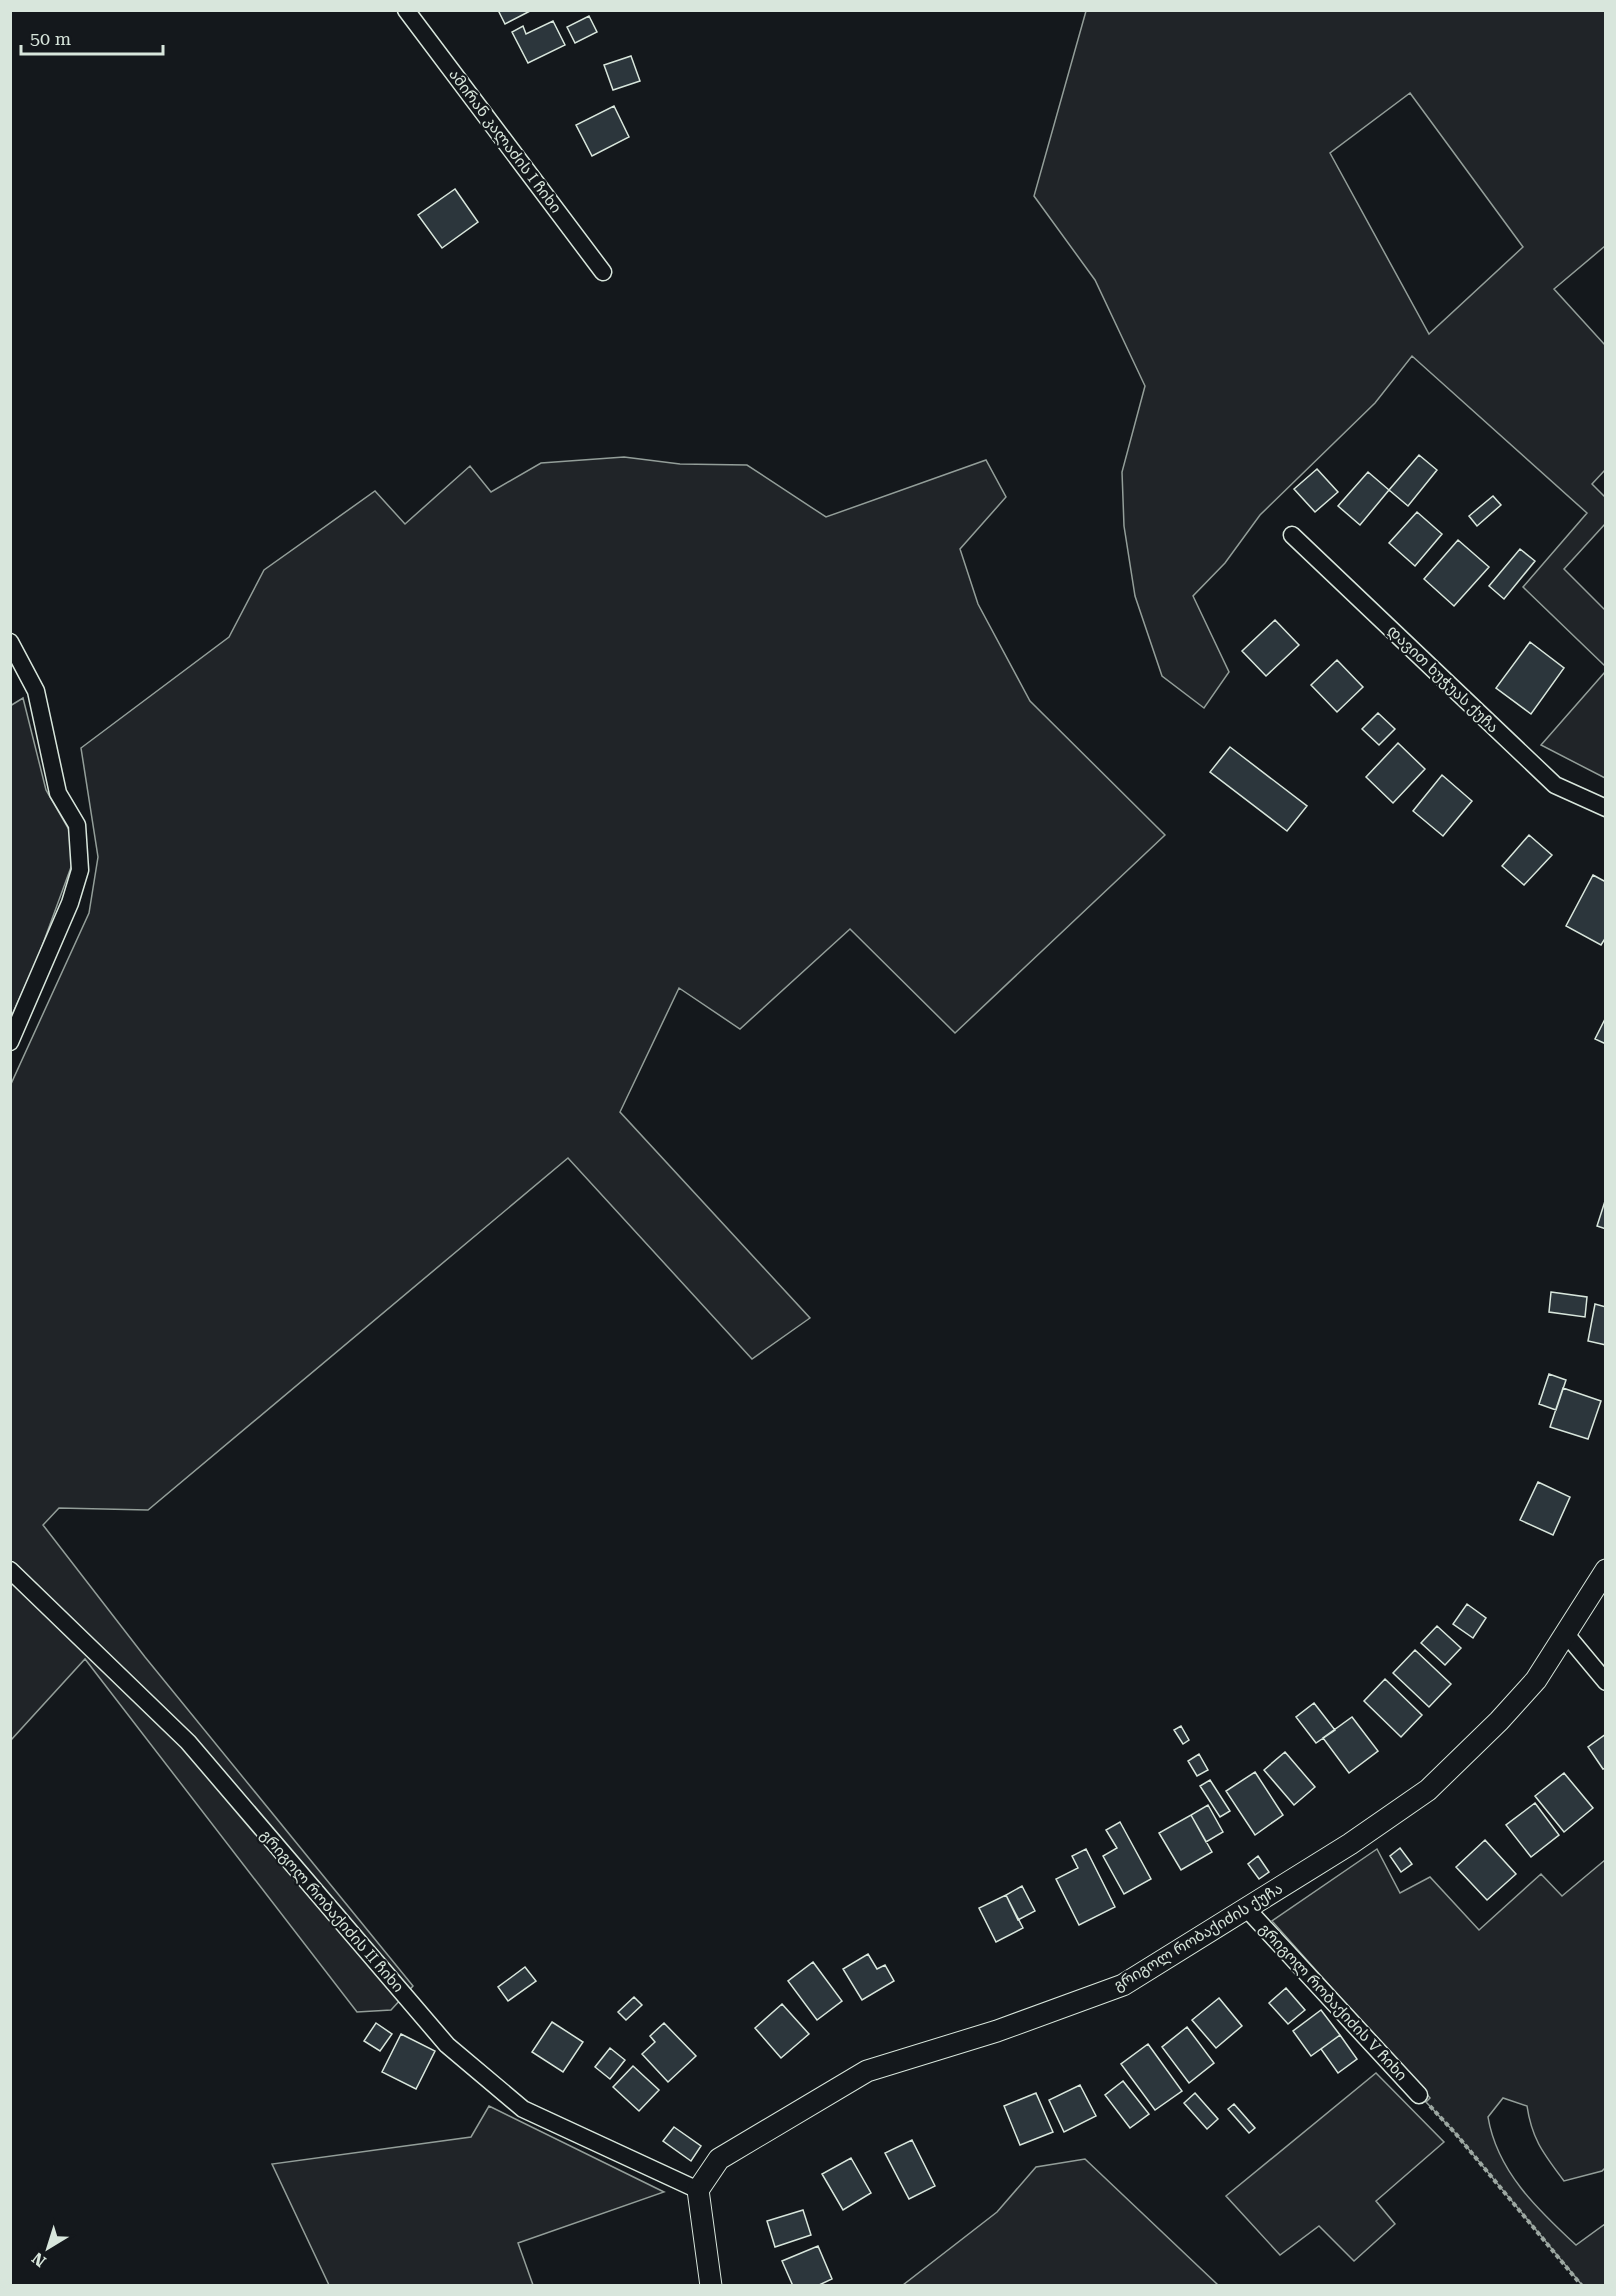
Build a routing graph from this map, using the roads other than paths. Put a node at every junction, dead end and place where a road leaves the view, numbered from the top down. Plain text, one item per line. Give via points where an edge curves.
1 (406, 10) edge
2 (603, 272) dead end
3 (1292, 535) dead end
4 (10, 642) edge
5 (1605, 808) edge
6 (10, 1042) edge
7 (10, 1570) edge
8 (1605, 1570) edge
9 (1566, 1634) junction
10 (1605, 1682) edge
11 (1246, 1909) junction
12 (1419, 2095) road end
13 (698, 2190) junction
14 (711, 2286) edge

1 - 2 street, ამირან კალაძის I ჩიხი
3 - 5 street, დავით ხუჭუას ქუჩა via 1555,785
4 - 6 street via 36,691 58,793 77,825 80,870 70,903
7 - 13 street, გრიგოლ რობაქიძის II ჩიხი via 188,1742 447,2045 524,2109
8 - 9 street, გრიგოლ რობაქიძის ქუჩა
9 - 10 street
9 - 11 street, გრიგოლ რობაქიძის ქუჩა via 1536,1680 1428,1790
11 - 12 street, გრიგოლ რობაქიძის V ჩიხი
11 - 13 street, გრიგოლ რობაქიძის ქუჩა via 1123,1985 997,2031 867,2071 718,2159
13 - 14 street

